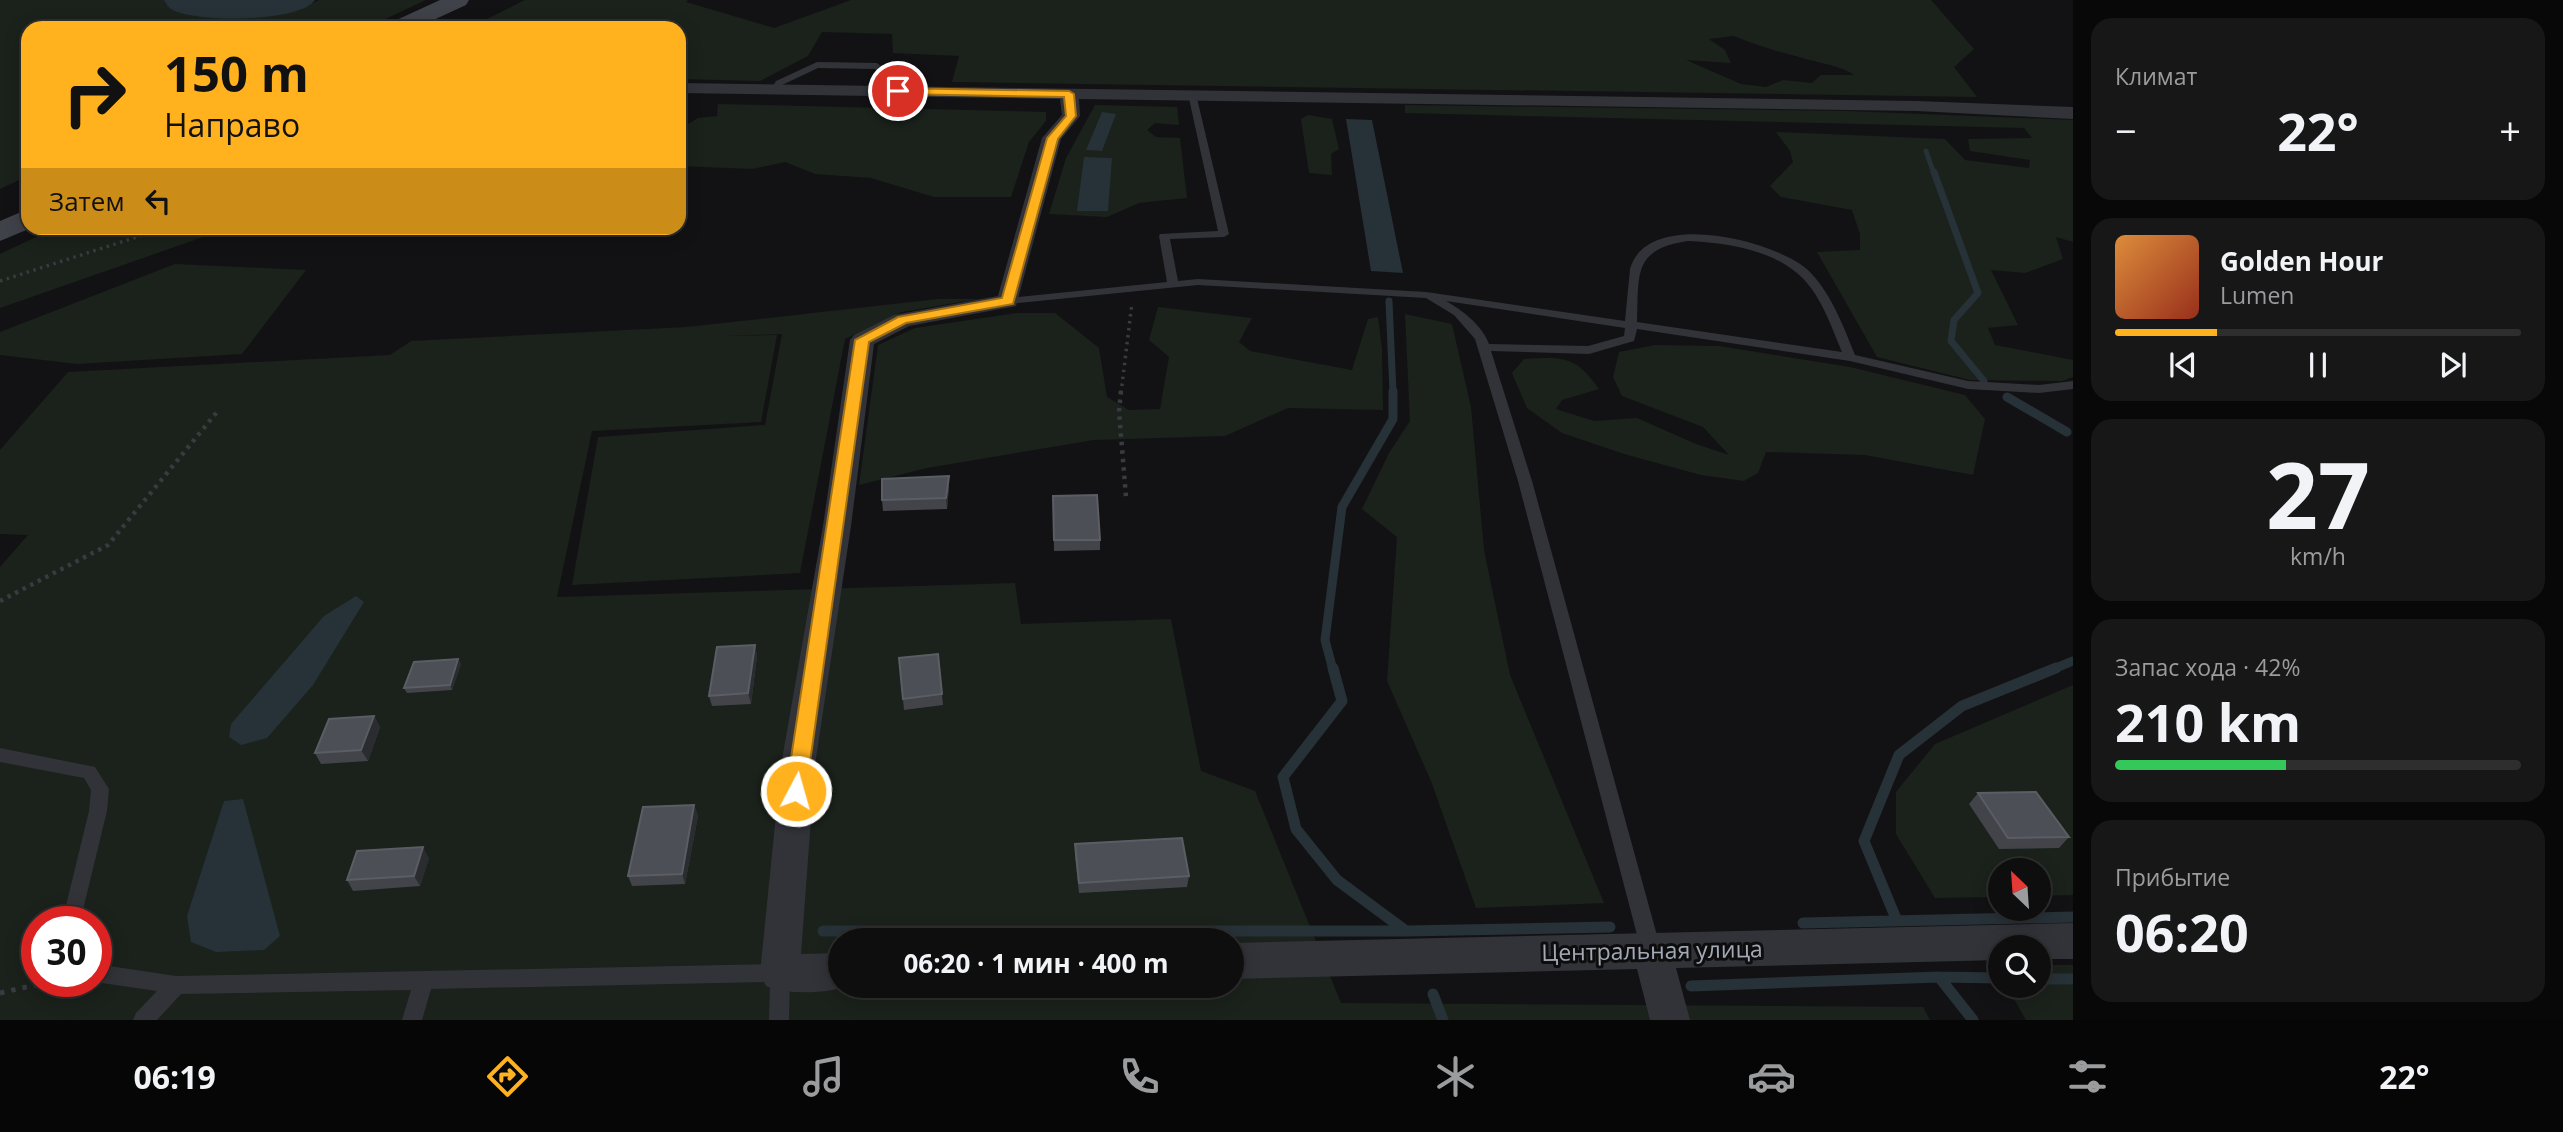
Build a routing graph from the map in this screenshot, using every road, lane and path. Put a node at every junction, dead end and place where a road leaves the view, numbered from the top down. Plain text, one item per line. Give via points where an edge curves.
1 (466, 3) edge
2 (417, 21) edge
3 (437, 21) edge
4 (686, 88) edge
5 (1069, 94) junction
6 (1192, 94) junction
7 (2073, 113) edge
8 (21, 205) edge
9 (0, 215) edge
10 (21, 222) edge
11 (0, 232) edge
12 (143, 235) edge
13 (0, 281) edge
14 (1173, 284) junction
15 (1134, 288) junction
16 (1426, 295) junction
17 (1008, 301) junction
18 (1632, 324) junction
19 (1483, 347) junction
20 (1850, 357) junction
21 (2073, 385) edge
22 (217, 412) dead end
23 (1126, 497) dead end
24 (0, 601) edge
25 (0, 755) edge
26 (76, 906) edge
27 (2073, 941) edge
28 (1651, 950) junction
29 (1244, 961) edge
30 (828, 971) edge
31 (780, 973) junction
32 (112, 975) edge
33 (424, 980) junction
34 (176, 985) junction
35 (21, 988) edge
36 (0, 993) edge
37 (143, 1020) edge
38 (412, 1020) edge
39 (779, 1020) edge
40 (1670, 1020) edge

1 - 2 main road
1 - 3 main road
4 - 5 street
5 - 6 street
5 - 17 street via 1071,116 1052,138
6 - 7 street
6 - 14 lane via 1224,234 1164,236
8 - 9 main road
10 - 11 main road
12 - 13 path
14 - 15 lane
14 - 16 lane
15 - 17 lane
15 - 23 path via 1119,411
16 - 18 lane
16 - 19 lane via 1458,313 1481,338
17 - 31 street via 902,320 862,340 798,765
18 - 19 lane via 1630,338 1589,351
18 - 20 lane
18 - 20 lane via 1637,262 1657,242 1702,236 1751,245 1796,266 1823,295
19 - 28 lane via 1525,481
20 - 21 lane via 1968,386 2039,389
22 - 24 path via 108,545
25 - 26 lane via 89,772 100,789
27 - 28 street, Центральная улица
28 - 29 street, Центральная улица
28 - 40 street
30 - 31 street
31 - 33 lane
31 - 39 lane
32 - 34 lane
33 - 34 lane
33 - 38 lane
34 - 37 lane
35 - 36 path

